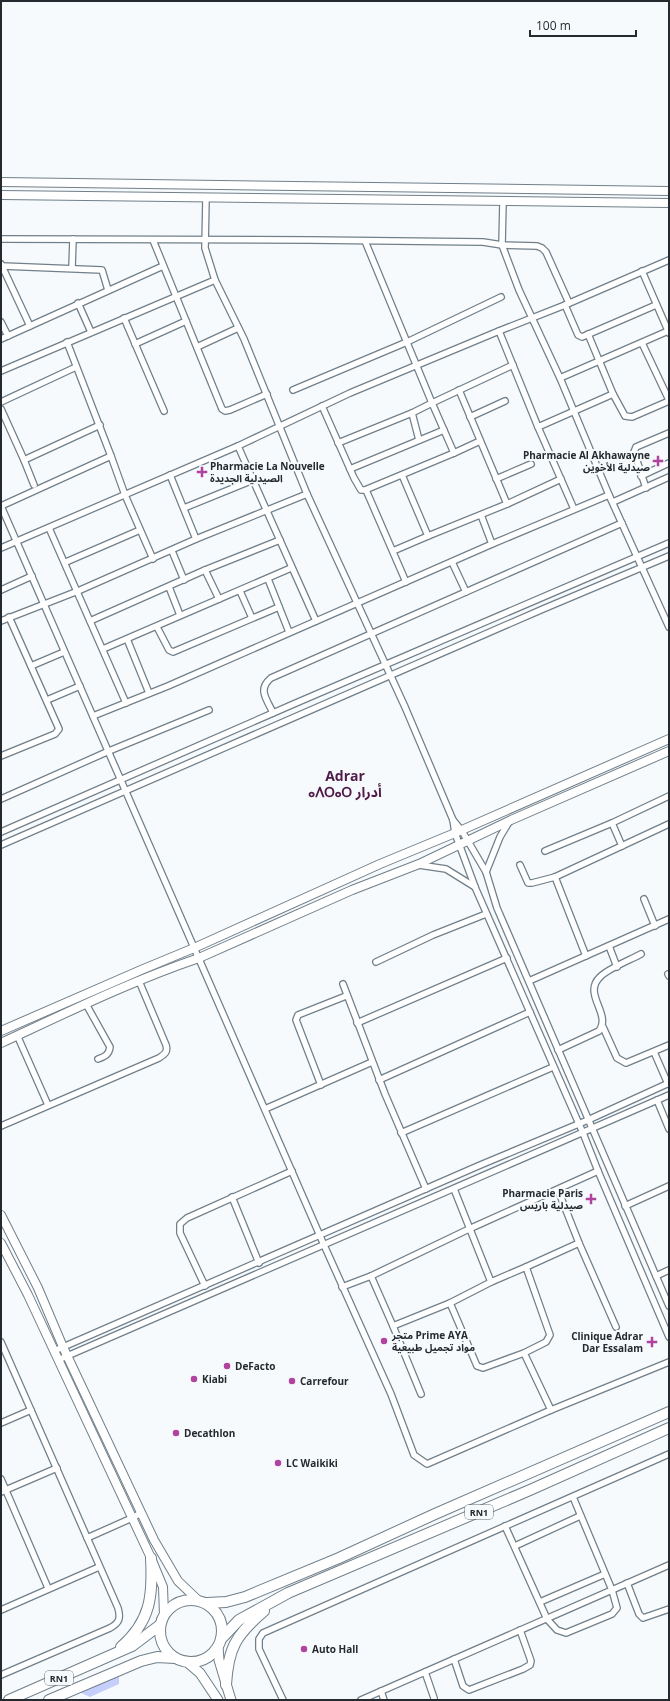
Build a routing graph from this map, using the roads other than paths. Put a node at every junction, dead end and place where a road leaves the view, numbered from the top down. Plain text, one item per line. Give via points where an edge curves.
1 (1, 182) edge
2 (669, 191) edge
3 (1, 195) edge
4 (206, 198) junction
5 (503, 202) junction
6 (669, 204) edge
7 (1, 239) edge
8 (73, 239) junction
9 (153, 240) junction
10 (204, 240) junction
11 (365, 241) junction
12 (502, 245) junction
13 (669, 260) edge
14 (2, 265) edge
15 (163, 266) junction
16 (72, 268) junction
17 (642, 271) junction
18 (215, 280) junction
19 (108, 290) junction
20 (176, 297) junction
21 (501, 297) dead end
22 (78, 304) junction
23 (567, 304) junction
24 (656, 305) junction
25 (124, 318) junction
26 (533, 318) junction
27 (186, 321) junction
28 (1, 322) edge
29 (30, 326) junction
30 (238, 328) junction
31 (499, 331) junction
32 (91, 332) junction
33 (668, 332) edge
34 (588, 334) junction
35 (8, 336) junction
36 (1, 339) edge
37 (67, 342) junction
38 (407, 342) junction
39 (642, 343) junction
40 (135, 344) junction
41 (197, 347) junction
42 (599, 362) junction
43 (512, 365) junction
44 (415, 366) junction
45 (76, 367) junction
46 (1, 371) edge
47 (560, 378) junction
48 (293, 390) dead end
49 (459, 390) junction
50 (266, 394) junction
51 (613, 394) junction
52 (505, 401) dead end
53 (669, 401) edge
54 (1, 402) edge
55 (432, 403) junction
56 (322, 406) junction
57 (164, 411) dead end
58 (573, 411) junction
59 (412, 413) junction
60 (2, 414) edge
61 (470, 418) junction
62 (280, 425) junction
63 (100, 426) junction
64 (538, 427) junction
65 (444, 430) junction
66 (669, 434) edge
67 (419, 440) junction
68 (480, 441) junction
69 (338, 443) junction
70 (238, 446) junction
71 (454, 453) junction
72 (111, 456) junction
73 (24, 460) junction
74 (669, 463) edge
75 (531, 464) dead end
76 (350, 469) junction
77 (170, 475) junction
78 (402, 475) junction
79 (641, 476) junction
80 (669, 477) edge
81 (496, 479) junction
82 (561, 479) junction
83 (253, 480) junction
84 (34, 485) dead end
85 (646, 488) junction
86 (366, 490) junction
87 (308, 494) junction
88 (125, 495) junction
89 (609, 495) junction
90 (613, 502) junction
91 (507, 504) junction
92 (1, 506) edge
93 (184, 508) junction
94 (574, 509) junction
95 (266, 510) junction
96 (481, 515) junction
97 (622, 523) junction
98 (49, 528) junction
99 (140, 530) junction
100 (428, 536) junction
101 (196, 539) junction
102 (280, 540) junction
103 (16, 542) junction
104 (669, 543) edge
105 (492, 544) junction
106 (1, 548) edge
107 (172, 551) junction
108 (393, 551) junction
109 (669, 556) edge
110 (638, 557) junction
111 (153, 559) junction
112 (66, 562) junction
113 (452, 562) junction
114 (642, 567) junction
115 (291, 568) junction
116 (205, 570) junction
117 (32, 576) junction
118 (268, 578) junction
119 (184, 580) junction
120 (406, 582) junction
121 (169, 587) junction
122 (1, 590) edge
123 (240, 590) junction
124 (78, 591) junction
125 (466, 592) junction
126 (219, 599) junction
127 (358, 603) junction
128 (44, 604) junction
129 (279, 607) junction
130 (180, 615) junction
131 (9, 617) junction
132 (252, 618) junction
133 (1, 621) edge
134 (90, 621) junction
135 (316, 621) junction
136 (157, 627) junction
137 (669, 627) edge
138 (289, 632) junction
139 (372, 634) junction
140 (127, 639) junction
141 (103, 649) junction
142 (64, 652) junction
143 (386, 665) junction
144 (31, 666) junction
145 (390, 676) junction
146 (80, 686) junction
147 (149, 693) junction
148 (47, 700) junction
149 (126, 703) junction
150 (209, 710) dead end
151 (273, 713) junction
152 (93, 716) junction
153 (669, 739) edge
154 (109, 751) junction
155 (669, 751) edge
156 (1, 756) edge
157 (121, 779) junction
158 (126, 790) junction
159 (669, 796) edge
160 (1, 799) edge
161 (511, 820) junction
162 (612, 823) junction
163 (669, 824) edge
164 (1, 832) edge
165 (459, 832) junction
166 (463, 842) junction
167 (1, 844) edge
168 (622, 846) junction
169 (545, 851) dead end
170 (419, 864) junction
171 (520, 865) dead end
172 (486, 872) junction
173 (555, 877) junction
174 (475, 887) junction
175 (644, 899) dead end
176 (486, 914) junction
177 (669, 920) edge
178 (655, 926) junction
179 (609, 946) junction
180 (194, 948) junction
181 (641, 954) dead end
182 (586, 956) junction
183 (199, 958) junction
184 (507, 958) junction
185 (376, 962) dead end
186 (617, 967) junction
187 (139, 981) junction
188 (529, 981) junction
189 (343, 984) dead end
190 (346, 996) junction
191 (86, 1004) junction
192 (530, 1012) junction
193 (357, 1023) junction
194 (603, 1027) junction
195 (1, 1031) edge
196 (17, 1035) junction
197 (1, 1043) edge
198 (669, 1045) edge
199 (558, 1050) junction
200 (654, 1052) junction
201 (98, 1059) dead end
202 (372, 1062) junction
203 (553, 1067) junction
204 (379, 1080) junction
205 (669, 1084) edge
206 (320, 1085) junction
207 (669, 1095) edge
208 (657, 1100) junction
209 (48, 1105) junction
210 (265, 1109) junction
211 (588, 1120) junction
212 (579, 1124) junction
213 (1, 1126) edge
214 (593, 1129) junction
215 (669, 1129) edge
216 (401, 1133) junction
217 (583, 1133) junction
218 (292, 1171) junction
219 (598, 1171) junction
220 (669, 1186) edge
221 (426, 1189) junction
222 (454, 1189) junction
223 (558, 1190) junction
224 (232, 1197) junction
225 (625, 1206) junction
226 (1, 1215) edge
227 (469, 1229) junction
228 (319, 1235) junction
229 (1, 1243) edge
230 (579, 1243) junction
231 (324, 1245) junction
232 (259, 1263) junction
233 (526, 1267) junction
234 (669, 1270) edge
235 (371, 1276) junction
236 (656, 1276) junction
237 (491, 1282) junction
238 (205, 1286) junction
239 (342, 1287) junction
240 (450, 1303) junction
241 (669, 1306) edge
242 (393, 1326) junction
243 (616, 1327) dead end
244 (669, 1337) edge
245 (1, 1342) edge
246 (64, 1347) junction
247 (54, 1351) junction
248 (524, 1353) junction
249 (68, 1356) junction
250 (58, 1360) junction
251 (669, 1362) edge
252 (421, 1394) dead end
253 (31, 1410) junction
254 (551, 1410) junction
255 (669, 1412) edge
256 (1, 1423) edge
257 (669, 1428) edge
258 (669, 1454) edge
259 (57, 1468) junction
260 (1, 1480) edge
261 (3, 1491) edge
262 (572, 1497) junction
263 (141, 1513) junction
264 (580, 1516) junction
265 (132, 1518) junction
266 (505, 1526) junction
267 (87, 1538) junction
268 (515, 1546) junction
269 (151, 1558) junction
270 (669, 1565) edge
271 (99, 1567) junction
272 (605, 1574) junction
273 (627, 1583) junction
274 (48, 1588) junction
275 (612, 1590) junction
276 (288, 1593) junction
277 (203, 1602) junction
278 (540, 1602) junction
279 (669, 1609) edge
280 (1, 1610) edge
281 (164, 1615) junction
282 (547, 1620) junction
283 (160, 1625) junction
284 (520, 1630) junction
285 (220, 1642) junction
286 (108, 1656) junction
287 (175, 1658) junction
288 (454, 1659) junction
289 (186, 1662) junction
290 (425, 1672) junction
291 (1, 1676) edge
292 (226, 1685) junction
293 (381, 1691) junction
294 (9, 1700) edge
295 (49, 1700) edge
296 (218, 1700) edge
297 (231, 1700) edge
298 (283, 1700) edge
299 (361, 1700) edge
300 (384, 1700) edge
301 (434, 1700) edge

1 - 2 main road
3 - 4 main road
4 - 5 main road
4 - 10 street
5 - 6 main road
5 - 12 street
7 - 8 street
8 - 9 street
8 - 16 street
9 - 10 street
9 - 15 street
10 - 11 street
10 - 18 street
11 - 12 street via 483,242
11 - 38 street
12 - 23 street via 542,248 546,252
12 - 26 street
13 - 17 street
14 - 16 street
14 - 29 street
15 - 19 street
15 - 20 street
16 - 19 street via 102,270
17 - 23 street
17 - 24 street
18 - 20 street
18 - 30 street
19 - 22 street
20 - 25 street
20 - 27 street
21 - 38 street
22 - 29 street
22 - 32 street
23 - 26 street
23 - 34 street via 578,335 584,337
24 - 33 street
24 - 34 street
25 - 32 street
25 - 40 street
26 - 31 street
26 - 47 street
27 - 40 street
27 - 41 street
28 - 35 street
29 - 35 street
30 - 41 street
30 - 50 street
31 - 43 street
31 - 44 street
32 - 37 street
33 - 39 street
34 - 42 street
35 - 36 street
37 - 45 street
37 - 46 street
38 - 44 street
38 - 48 street
39 - 42 street
39 - 53 street
40 - 57 street
41 - 50 street via 224,410 230,410
42 - 47 street
42 - 51 street
43 - 49 street
43 - 64 street
44 - 55 street
44 - 56 street
45 - 54 street
45 - 63 street
47 - 58 street
49 - 55 street
49 - 61 street
50 - 62 street
51 - 53 street via 622,412 629,418
51 - 58 street
52 - 61 street
55 - 59 street
55 - 65 street
56 - 62 street
56 - 69 street
58 - 64 street
58 - 89 street
59 - 67 street
59 - 69 street
60 - 73 street
61 - 68 street
62 - 70 street
62 - 87 street
63 - 72 street
63 - 73 street
64 - 82 street
65 - 67 street
65 - 71 street
66 - 79 street via 636,447 634,452
67 - 76 street
68 - 71 street
68 - 81 street
69 - 76 street
70 - 77 street
70 - 83 street
71 - 78 street
72 - 88 street
72 - 92 street
73 - 84 street
74 - 79 street
75 - 81 street
76 - 86 street via 360,489
77 - 88 street
77 - 93 street
78 - 86 street
78 - 100 street
79 - 85 street
80 - 85 street
81 - 91 street
82 - 91 street
82 - 94 street
83 - 93 street
83 - 95 street
85 - 90 street
86 - 108 street
87 - 95 street
87 - 127 street
88 - 98 street
88 - 99 street
89 - 90 street
89 - 94 street
90 - 97 street
91 - 96 street
92 - 103 street
93 - 101 street
94 - 105 street
95 - 101 street
95 - 102 street
96 - 100 street
96 - 105 street
97 - 110 street
97 - 125 street
98 - 103 street
98 - 112 street
99 - 111 street
99 - 112 street
100 - 108 street
101 - 107 street
102 - 115 street
102 - 116 street
103 - 106 street
103 - 117 street
104 - 110 street
105 - 113 street
107 - 111 street
107 - 119 street
108 - 120 street
109 - 114 street
110 - 114 street
110 - 143 street
111 - 124 street
112 - 124 street
113 - 120 street
113 - 125 street
114 - 137 street
114 - 145 street
115 - 118 street
115 - 135 street
116 - 119 street
116 - 126 street
117 - 122 street
117 - 128 street
118 - 123 street
118 - 129 street
119 - 121 street
120 - 127 street
121 - 130 street
121 - 134 street
123 - 126 street
123 - 132 street
124 - 128 street
124 - 134 street
125 - 139 street
126 - 130 street
127 - 135 street
127 - 139 street
128 - 131 street
128 - 142 street
129 - 132 street
129 - 138 street
130 - 136 street
131 - 133 street
131 - 144 street
132 - 136 street via 173,652 169,650
134 - 141 street
135 - 138 street
136 - 140 street
138 - 147 street
139 - 143 street
139 - 151 street via 271,678 263,692
140 - 141 street
140 - 147 street
141 - 149 street
142 - 144 street
142 - 146 street
143 - 145 street
143 - 151 street
144 - 148 street
145 - 158 street
145 - 165 street
146 - 148 street
146 - 152 street
147 - 149 street
148 - 156 street via 59,731
149 - 152 street
150 - 154 street
151 - 157 street
152 - 154 street
153 - 165 main road
154 - 157 street
154 - 160 street
155 - 161 main road
157 - 158 street
157 - 164 street
158 - 167 street
158 - 180 street
159 - 162 street
161 - 166 main road
161 - 172 street via 500,837
162 - 168 street
162 - 169 street
163 - 168 street
165 - 166 street
165 - 180 main road via 380,864
166 - 170 main road
166 - 172 street
166 - 174 street
168 - 173 street
170 - 174 street via 446,869
170 - 183 main road via 352,890
171 - 173 street via 528,883
172 - 188 street via 497,908
173 - 182 street
174 - 176 street
175 - 178 street
176 - 184 street
176 - 185 street
177 - 178 street
178 - 179 street
179 - 182 street
179 - 186 street
180 - 183 street
180 - 195 main road
181 - 186 street
182 - 188 street
183 - 187 main road
183 - 210 street
184 - 192 street
184 - 193 street
186 - 194 street via 600,976 593,990
187 - 191 main road
187 - 209 street via 166,1045 165,1054
188 - 199 street
189 - 190 street
190 - 193 street
190 - 206 street via 298,1015 296,1020
191 - 196 main road
191 - 201 street via 110,1047 106,1056
192 - 203 street
192 - 204 street
193 - 202 street
194 - 199 street via 599,1032
194 - 200 street via 617,1058 622,1062 626,1063
196 - 197 main road
196 - 209 street
198 - 200 street
199 - 211 street
200 - 205 street
202 - 204 street
202 - 206 street
203 - 212 street
203 - 216 street
204 - 216 street
205 - 211 street
206 - 210 street
207 - 208 street
208 - 214 street
208 - 215 street
209 - 213 street
210 - 218 street
211 - 212 street
211 - 214 street
212 - 217 street
212 - 221 street
214 - 217 street
214 - 225 street
216 - 221 street
217 - 219 street
217 - 222 street
218 - 224 street
218 - 228 street
219 - 223 street
219 - 244 street
220 - 225 street
221 - 228 street
222 - 227 street
222 - 231 street
223 - 227 street
223 - 230 street
224 - 232 street
224 - 238 street via 187,1218 180,1224 180,1233
225 - 236 street
226 - 246 main road
227 - 235 street
227 - 237 street
228 - 231 street
228 - 232 street
229 - 247 main road
230 - 233 street
230 - 243 street
231 - 239 street
231 - 249 street
232 - 238 street
233 - 237 street
233 - 248 street via 550,1335 546,1342
234 - 236 street
235 - 239 street
235 - 242 street
236 - 241 street
237 - 240 street
238 - 246 street
239 - 254 street via 391,1394 414,1455 421,1461 427,1464
240 - 242 street
240 - 248 street via 479,1368
242 - 252 street
245 - 253 street
246 - 247 street
246 - 249 main road
247 - 250 main road
248 - 254 street
249 - 250 street
249 - 263 main road
250 - 265 main road
251 - 254 street
253 - 256 street
253 - 259 street
255 - 277 highway, RN1 via 245,1597 226,1602
257 - 276 highway, RN1
258 - 262 street
259 - 261 street
259 - 267 street
260 - 261 street
261 - 274 street
262 - 264 street
262 - 266 street
263 - 265 street
263 - 277 main road via 172,1573 184,1587
264 - 268 street
264 - 272 street
265 - 267 street
265 - 269 main road
266 - 268 street
266 - 298 street via 263,1633 259,1639 259,1650
267 - 271 street
268 - 278 street
269 - 281 main road via 163,1588
269 - 286 highway via 153,1582 151,1601 145,1617 128,1641
270 - 273 street
271 - 274 street
271 - 291 street via 120,1614 118,1623
272 - 275 street
272 - 278 street
273 - 275 street
273 - 279 street via 643,1618
274 - 280 street
275 - 282 street
275 - 282 street via 617,1608 612,1614 566,1632 557,1630
276 - 285 highway, RN1 via 239,1620
276 - 292 highway via 252,1622 235,1642 228,1661
277 - 281 highway, RN1 via 178,1602
277 - 285 highway via 218,1615 221,1622
278 - 282 street
281 - 283 highway, RN1
282 - 284 street
283 - 286 highway, RN1 via 139,1641
283 - 287 highway via 163,1645
284 - 288 street
284 - 288 street via 531,1661 530,1665 523,1669 469,1690 463,1686
285 - 289 highway, RN1 via 211,1654 202,1660
285 - 292 main road via 219,1660
286 - 294 highway, RN1
287 - 289 highway, RN1
287 - 295 highway, RN1 via 157,1657 141,1660
288 - 290 street
289 - 296 main road via 200,1673
290 - 293 street
290 - 301 street
292 - 297 main road
293 - 299 street
293 - 300 street

